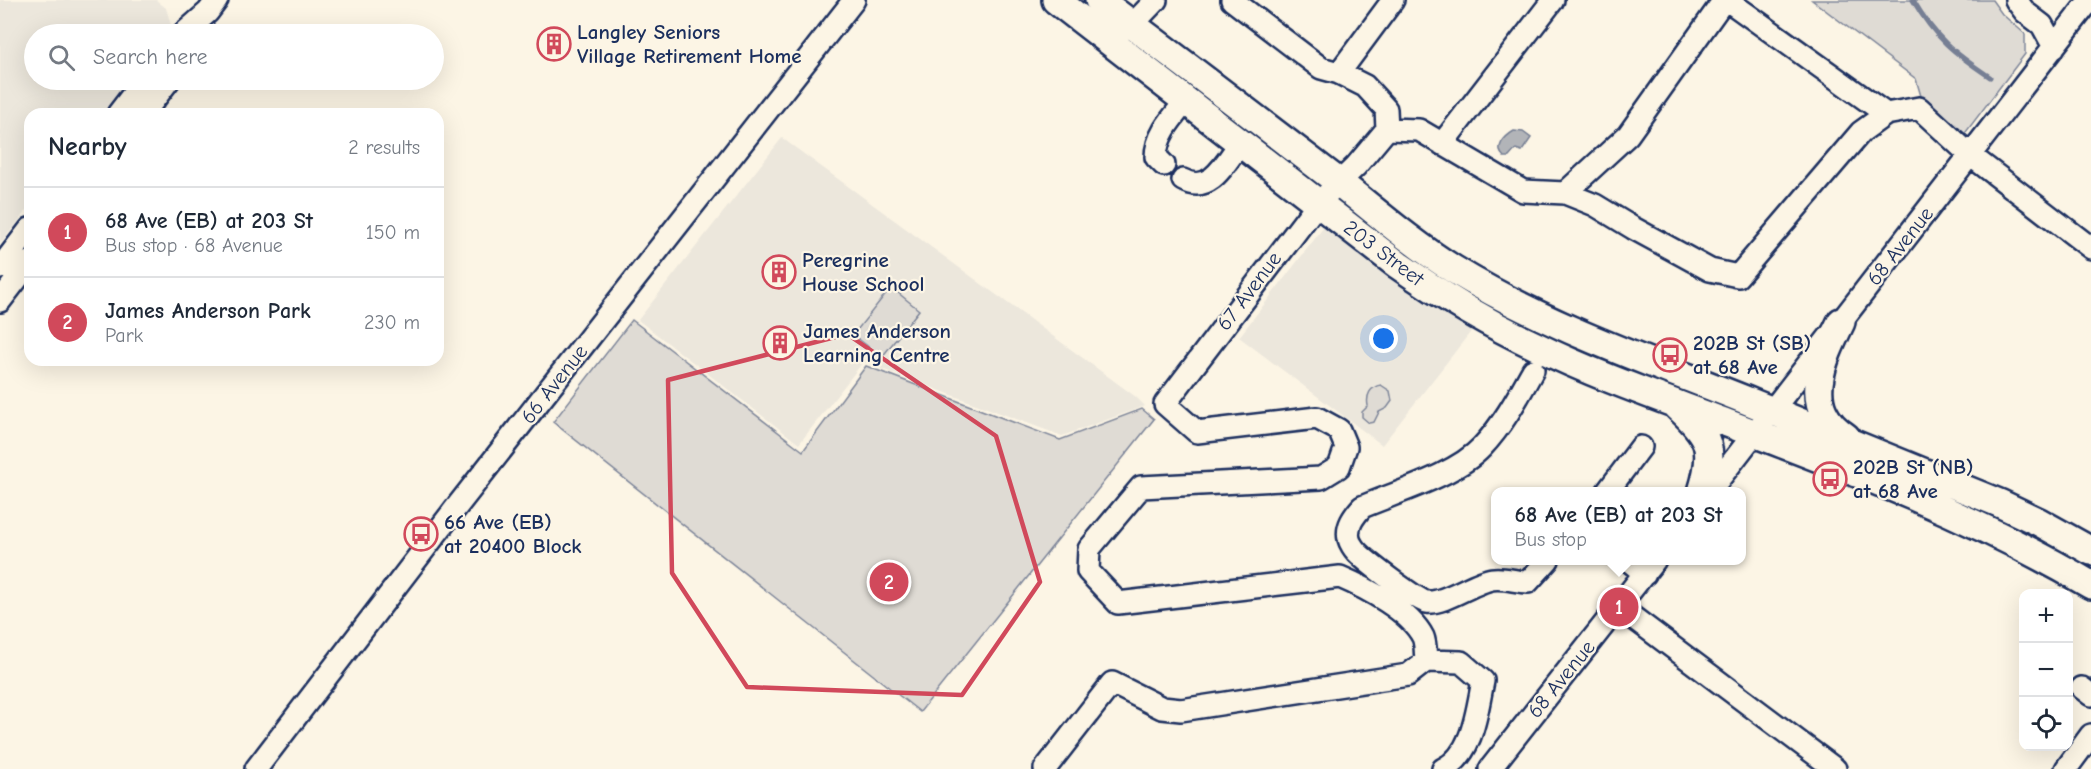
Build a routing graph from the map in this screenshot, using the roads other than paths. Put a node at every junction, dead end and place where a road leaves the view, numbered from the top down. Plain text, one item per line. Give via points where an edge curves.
1 (854, 0) edge
2 (1056, 0) edge
3 (1099, 0) edge
4 (1156, 0) edge
5 (1232, 0) edge
6 (1393, 0) edge
7 (1553, 0) edge
8 (1726, 0) edge
9 (2016, 0) edge
10 (213, 6) edge
11 (2088, 9) edge
12 (194, 24) edge
13 (203, 24) edge
14 (1132, 25) junction
15 (1096, 31) junction
16 (2054, 47) junction
17 (1339, 73) junction
18 (136, 90) edge
19 (161, 90) edge
20 (1186, 101) junction
21 (123, 108) edge
22 (148, 108) edge
23 (1886, 114) junction
24 (1387, 129) junction
25 (1240, 143) junction
26 (1442, 144) junction
27 (1970, 155) junction
28 (1164, 165) dead end
29 (1183, 180) dead end
30 (1338, 182) junction
31 (1565, 193) junction
32 (1318, 203) junction
33 (24, 237) edge
34 (2091, 248) edge
35 (0, 268) edge
36 (24, 270) edge
37 (0, 301) edge
38 (1841, 322) junction
39 (1533, 370) dead end
40 (1675, 404) junction
41 (1772, 411) junction
42 (1754, 434) junction
43 (1641, 447) dead end
44 (1865, 448) junction
45 (1611, 487) edge
46 (1703, 487) edge
47 (1713, 487) edge
48 (2091, 551) edge
49 (1544, 565) edge
50 (1650, 567) edge
51 (2091, 585) edge
52 (1619, 607) junction
53 (1426, 661) junction
54 (2091, 735) edge
55 (1470, 736) junction
56 (1496, 761) edge
57 (256, 769) edge
58 (1045, 769) edge
59 (1443, 769) edge
60 (1835, 769) edge
61 (2066, 769) edge

1 - 57 street, 66 Avenue
2 - 15 main road, 203 Street
3 - 14 main road, 203 Street
4 - 14 street
5 - 17 street via 1321,68
6 - 17 street
7 - 26 street
8 - 23 street
8 - 31 street via 1628,135
9 - 16 street via 2042,25
10 - 12 street
10 - 13 street
11 - 16 street, 68 Avenue
14 - 15 street via 1121,32
14 - 30 main road, 203 Street
15 - 20 main road, 203 Street
16 - 27 street, 68 Avenue
17 - 24 street via 1365,86 1386,109
18 - 21 street
19 - 22 street
20 - 25 main road, 203 Street
20 - 28 street via 1165,128 1156,148 1156,157
23 - 27 street via 1918,108
23 - 31 street via 1861,132 1738,276 1710,270 1595,205
24 - 26 street via 1419,130
24 - 30 street, 67 Avenue
25 - 29 street via 1211,179 1192,185
25 - 32 main road, 203 Street
26 - 31 street via 1523,191
27 - 34 street
27 - 38 street, 68 Avenue
30 - 32 street, 67 Avenue
30 - 41 main road, 203 Street via 1414,242 1504,298 1572,331
32 - 40 main road, 203 Street via 1398,265 1480,318 1540,348
32 - 53 street, 67 Avenue via 1164,404 1197,432 1317,418 1340,430 1346,447 1339,468 1321,478 1141,487 1089,549 1088,571 1118,603 1340,577 1368,589 1413,622 1424,639
33 - 35 street
36 - 37 street
38 - 41 street, 68 Avenue
38 - 44 main road via 1819,378 1822,414 1836,430
39 - 49 street via 1511,410 1481,448 1445,474 1362,507 1349,529 1356,551 1427,602 1491,579 1528,582
40 - 42 main road, 203 Street
40 - 46 main road via 1702,431 1709,445
41 - 42 street, 68 Avenue
41 - 44 main road, 203 Street
42 - 47 street, 68 Avenue
42 - 51 main road, 203 Street via 1988,530
43 - 45 street
44 - 48 main road via 2000,503
50 - 52 street, 68 Avenue
52 - 56 street, 68 Avenue
52 - 60 street
53 - 55 street via 1461,662 1484,681
53 - 58 street via 1408,675 1181,710 1162,708 1112,683
54 - 61 street
55 - 56 street
55 - 59 street via 1453,764

